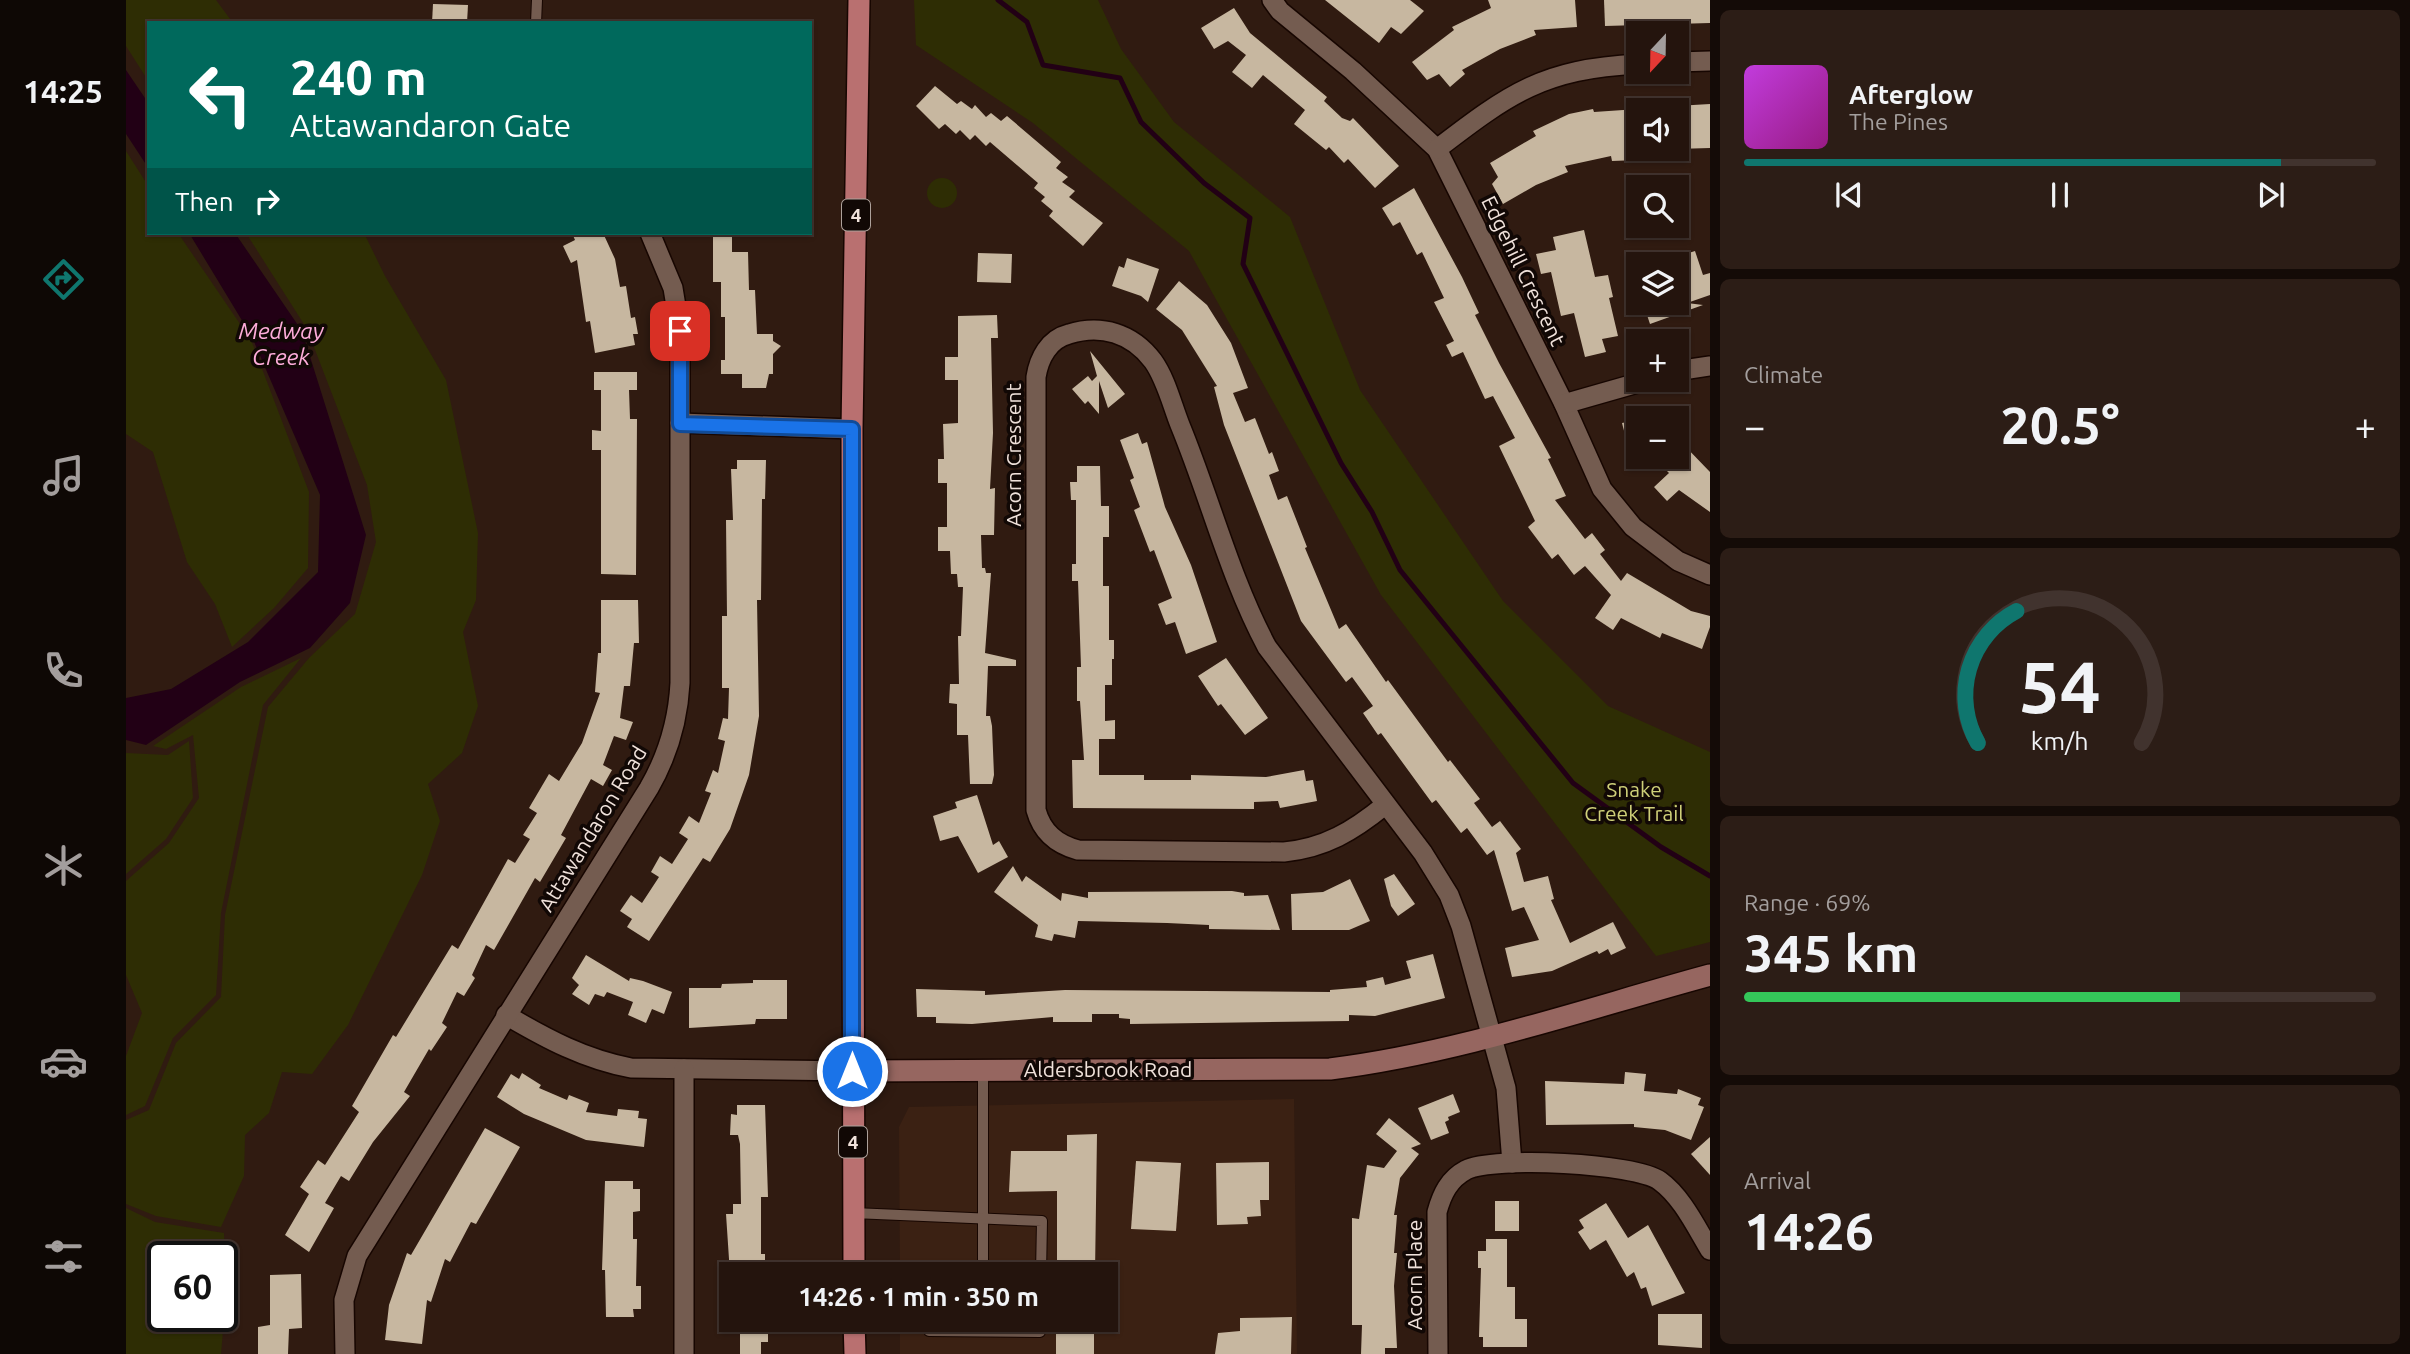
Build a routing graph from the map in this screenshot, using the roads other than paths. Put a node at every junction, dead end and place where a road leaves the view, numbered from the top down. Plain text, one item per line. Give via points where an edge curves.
1 (537, 0) edge
2 (859, 0) edge
3 (1272, 0) edge
4 (536, 21) edge
5 (1710, 61) edge
6 (1689, 62) edge
7 (1626, 65) edge
8 (1437, 149) junction
9 (651, 235) edge
10 (1710, 366) edge
11 (1689, 369) edge
12 (1626, 386) edge
13 (1564, 404) junction
14 (680, 424) junction
15 (852, 429) junction
16 (1710, 575) edge
17 (1385, 805) junction
18 (1710, 975) edge
19 (506, 1015) junction
20 (1491, 1034) junction
21 (684, 1069) junction
22 (983, 1070) junction
23 (852, 1071) junction
24 (1512, 1163) junction
25 (853, 1213) junction
26 (980, 1218) junction
27 (1710, 1250) edge
28 (854, 1262) edge
29 (982, 1262) edge
30 (1041, 1262) edge
31 (854, 1332) edge
32 (957, 1332) edge
33 (1040, 1332) edge
34 (985, 1333) joint
35 (345, 1354) edge
36 (684, 1354) edge
37 (855, 1354) edge
38 (1437, 1354) edge

1 - 4 lane
2 - 15 main road, 4
3 - 8 street, Edgehill Crescent
5 - 6 street
7 - 8 street via 1574,70 1530,85
8 - 13 street, Edgehill Crescent
9 - 14 street, Attawandaron Road via 673,288 680,331
10 - 11 street
12 - 13 street
13 - 16 street, Edgehill Crescent via 1602,489 1633,527 1678,561
14 - 15 street
14 - 19 street, Attawandaron Road via 680,683 674,729 649,788
15 - 23 main road, 4
17 - 17 street, Acorn Crescent via 1261,636 1152,360 1130,339 1110,331 1090,328 1064,335 1045,350 1036,377 1036,810 1040,823 1056,841 1078,849 1284,852 1330,842
17 - 20 street, Acorn Crescent via 1449,895
18 - 20 street, Aldersbrook Road
19 - 21 street, Aldersbrook Road via 597,1061 631,1068
19 - 35 street, Attawandaron Road via 357,1256 344,1300
20 - 22 street, Aldersbrook Road via 1377,1063 1330,1069
20 - 24 street via 1506,1088
21 - 23 street, Aldersbrook Road
21 - 36 street
22 - 23 street, Aldersbrook Road
22 - 26 lane
23 - 25 main road, 4
24 - 27 street, Acorn Place via 1644,1173 1669,1188
24 - 38 street, Acorn Place via 1468,1169 1443,1192 1437,1212
25 - 26 lane
25 - 28 main road, 4
26 - 29 lane
26 - 30 lane via 1042,1221
31 - 37 main road
32 - 34 lane
33 - 34 lane

